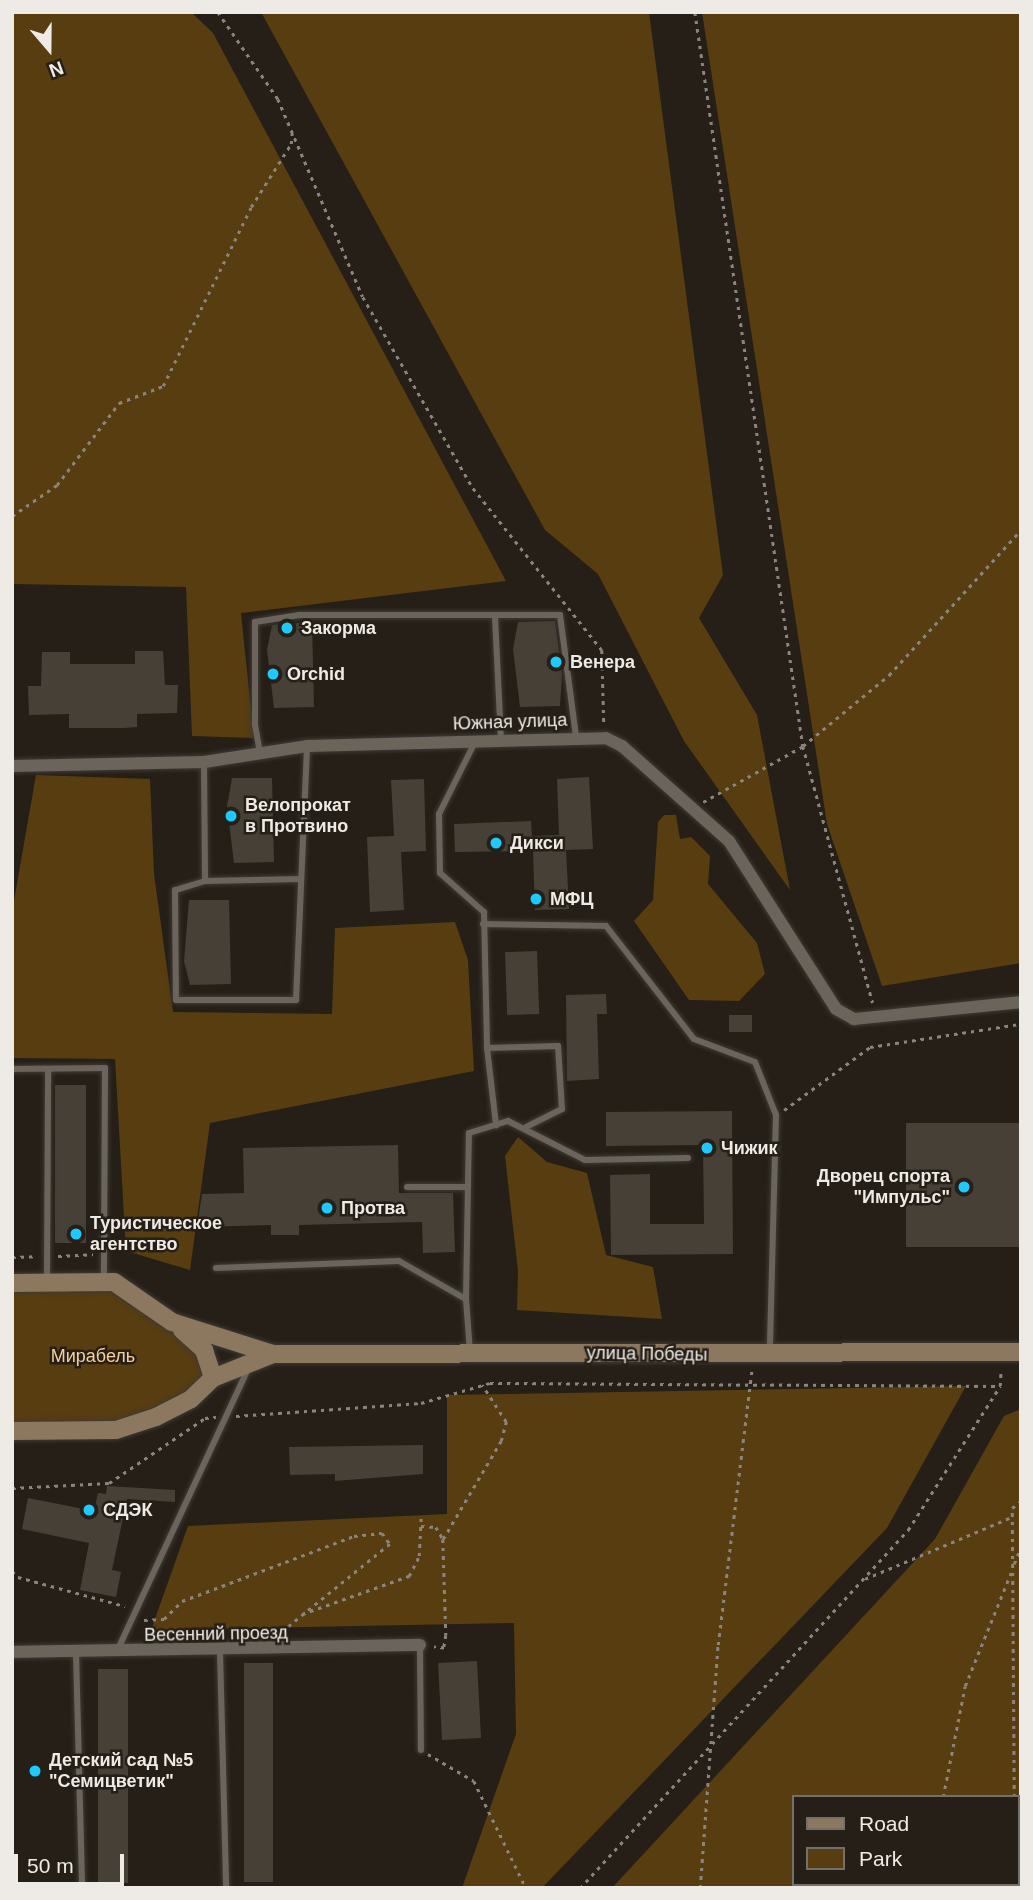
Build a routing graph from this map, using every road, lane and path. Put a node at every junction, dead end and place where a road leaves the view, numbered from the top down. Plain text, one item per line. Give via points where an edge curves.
1 (218, 12) edge
2 (695, 12) edge
3 (292, 131) junction
4 (12, 516) edge
5 (1021, 530) edge
6 (495, 617) junction
7 (576, 737) junction
8 (606, 738) junction
9 (501, 739) junction
10 (476, 740) junction
11 (307, 746) junction
12 (803, 746) junction
13 (260, 753) junction
14 (204, 762) junction
15 (12, 766) edge
16 (694, 808) junction
17 (301, 879) junction
18 (205, 881) junction
19 (483, 924) junction
20 (1021, 1002) edge
21 (877, 1018) junction
22 (1021, 1024) edge
23 (488, 1048) junction
24 (12, 1069) edge
25 (48, 1069) junction
26 (776, 1115) junction
27 (496, 1125) junction
28 (526, 1127) junction
29 (688, 1158) dead end
30 (407, 1187) dead end
31 (468, 1187) junction
32 (216, 1268) dead end
33 (104, 1282) junction
34 (12, 1283) edge
35 (47, 1283) junction
36 (467, 1299) junction
37 (172, 1322) junction
38 (470, 1352) junction
39 (1012, 1352) edge
40 (273, 1354) junction
41 (761, 1356) junction
42 (251, 1362) junction
43 (213, 1378) junction
44 (751, 1382) junction
45 (482, 1385) junction
46 (1000, 1386) junction
47 (228, 1416) junction
48 (12, 1431) edge
49 (12, 1488) edge
50 (1021, 1501) edge
51 (421, 1516) dead end
52 (1012, 1517) junction
53 (421, 1526) junction
54 (443, 1539) junction
55 (1021, 1546) edge
56 (1013, 1567) junction
57 (12, 1571) edge
58 (862, 1581) junction
59 (134, 1610) junction
60 (299, 1616) junction
61 (288, 1628) dead end
62 (420, 1646) junction
63 (12, 1652) edge
64 (220, 1652) junction
65 (76, 1653) junction
66 (116, 1654) junction
67 (711, 1746) junction
68 (421, 1750) joint
69 (943, 1795) edge
70 (1014, 1795) edge
71 (82, 1888) edge
72 (226, 1888) edge
73 (526, 1888) edge
74 (580, 1888) edge
75 (700, 1888) edge

1 - 3 path via 278,99
2 - 12 path
3 - 4 path via 291,144 251,207 163,386 119,403 90,438 79,462 57,485
3 - 8 path via 363,298 472,488 602,650
5 - 12 path via 889,675
6 - 7 lane via 560,615
6 - 9 lane
6 - 13 lane via 299,615 255,622 255,725
7 - 8 street, Южная улица
7 - 9 street, Южная улица
8 - 16 street via 622,746
9 - 10 street, Южная улица
10 - 11 street, Южная улица
10 - 19 lane via 439,814 440,873 484,912
11 - 13 street, Южная улица
11 - 17 lane
12 - 16 path
12 - 21 path
13 - 14 street, Южная улица
14 - 15 street, Южная улица
14 - 18 lane
16 - 21 street via 729,841 836,1009 854,1019
17 - 18 lane
17 - 18 lane via 296,1000 176,1000 175,890
19 - 23 lane
19 - 26 lane via 606,926 694,1039 755,1062
20 - 21 street
22 - 26 path via 870,1047
23 - 27 lane
23 - 28 lane via 558,1046 562,1110
24 - 25 lane
25 - 33 lane via 105,1068
25 - 35 lane
26 - 41 lane
27 - 28 lane via 508,1121
27 - 31 lane via 469,1132
28 - 29 lane via 585,1160
30 - 31 lane
31 - 36 lane
32 - 36 lane via 399,1261
33 - 35 street, улица Победы
33 - 37 street, улица Победы via 114,1282
34 - 35 street, улица Победы
36 - 38 lane
37 - 40 street, улица Победы
37 - 43 street via 204,1350
38 - 40 street, улица Победы
38 - 41 street, улица Победы
39 - 41 street, улица Победы
39 - 46 path
40 - 42 street, улица Победы
41 - 44 path
42 - 43 street, улица Победы
42 - 47 lane
43 - 48 street, улица Победы via 191,1399 116,1430
44 - 45 path
44 - 46 path
44 - 67 path via 718,1645
45 - 47 path via 421,1403
45 - 54 path via 506,1422 501,1441
46 - 58 path via 908,1530
47 - 49 path via 205,1418 109,1483
47 - 59 lane
50 - 52 path via 1012,1508
51 - 53 path
52 - 56 path
52 - 58 path
53 - 54 path via 436,1527
53 - 60 path via 419,1556 409,1576
54 - 62 path via 444,1648
55 - 56 path
56 - 69 path via 965,1686
56 - 70 path
57 - 59 path via 18,1577
58 - 67 path
59 - 60 path via 145,1621 164,1619 182,1601 354,1536 382,1533 390,1544
59 - 66 lane
60 - 61 path
62 - 64 street, Весенний проезд
62 - 68 lane
63 - 65 street, Весенний проезд
64 - 66 street, Весенний проезд
64 - 72 lane
65 - 66 street, Весенний проезд
65 - 71 lane
67 - 74 path
67 - 75 path
68 - 73 path via 474,1781

